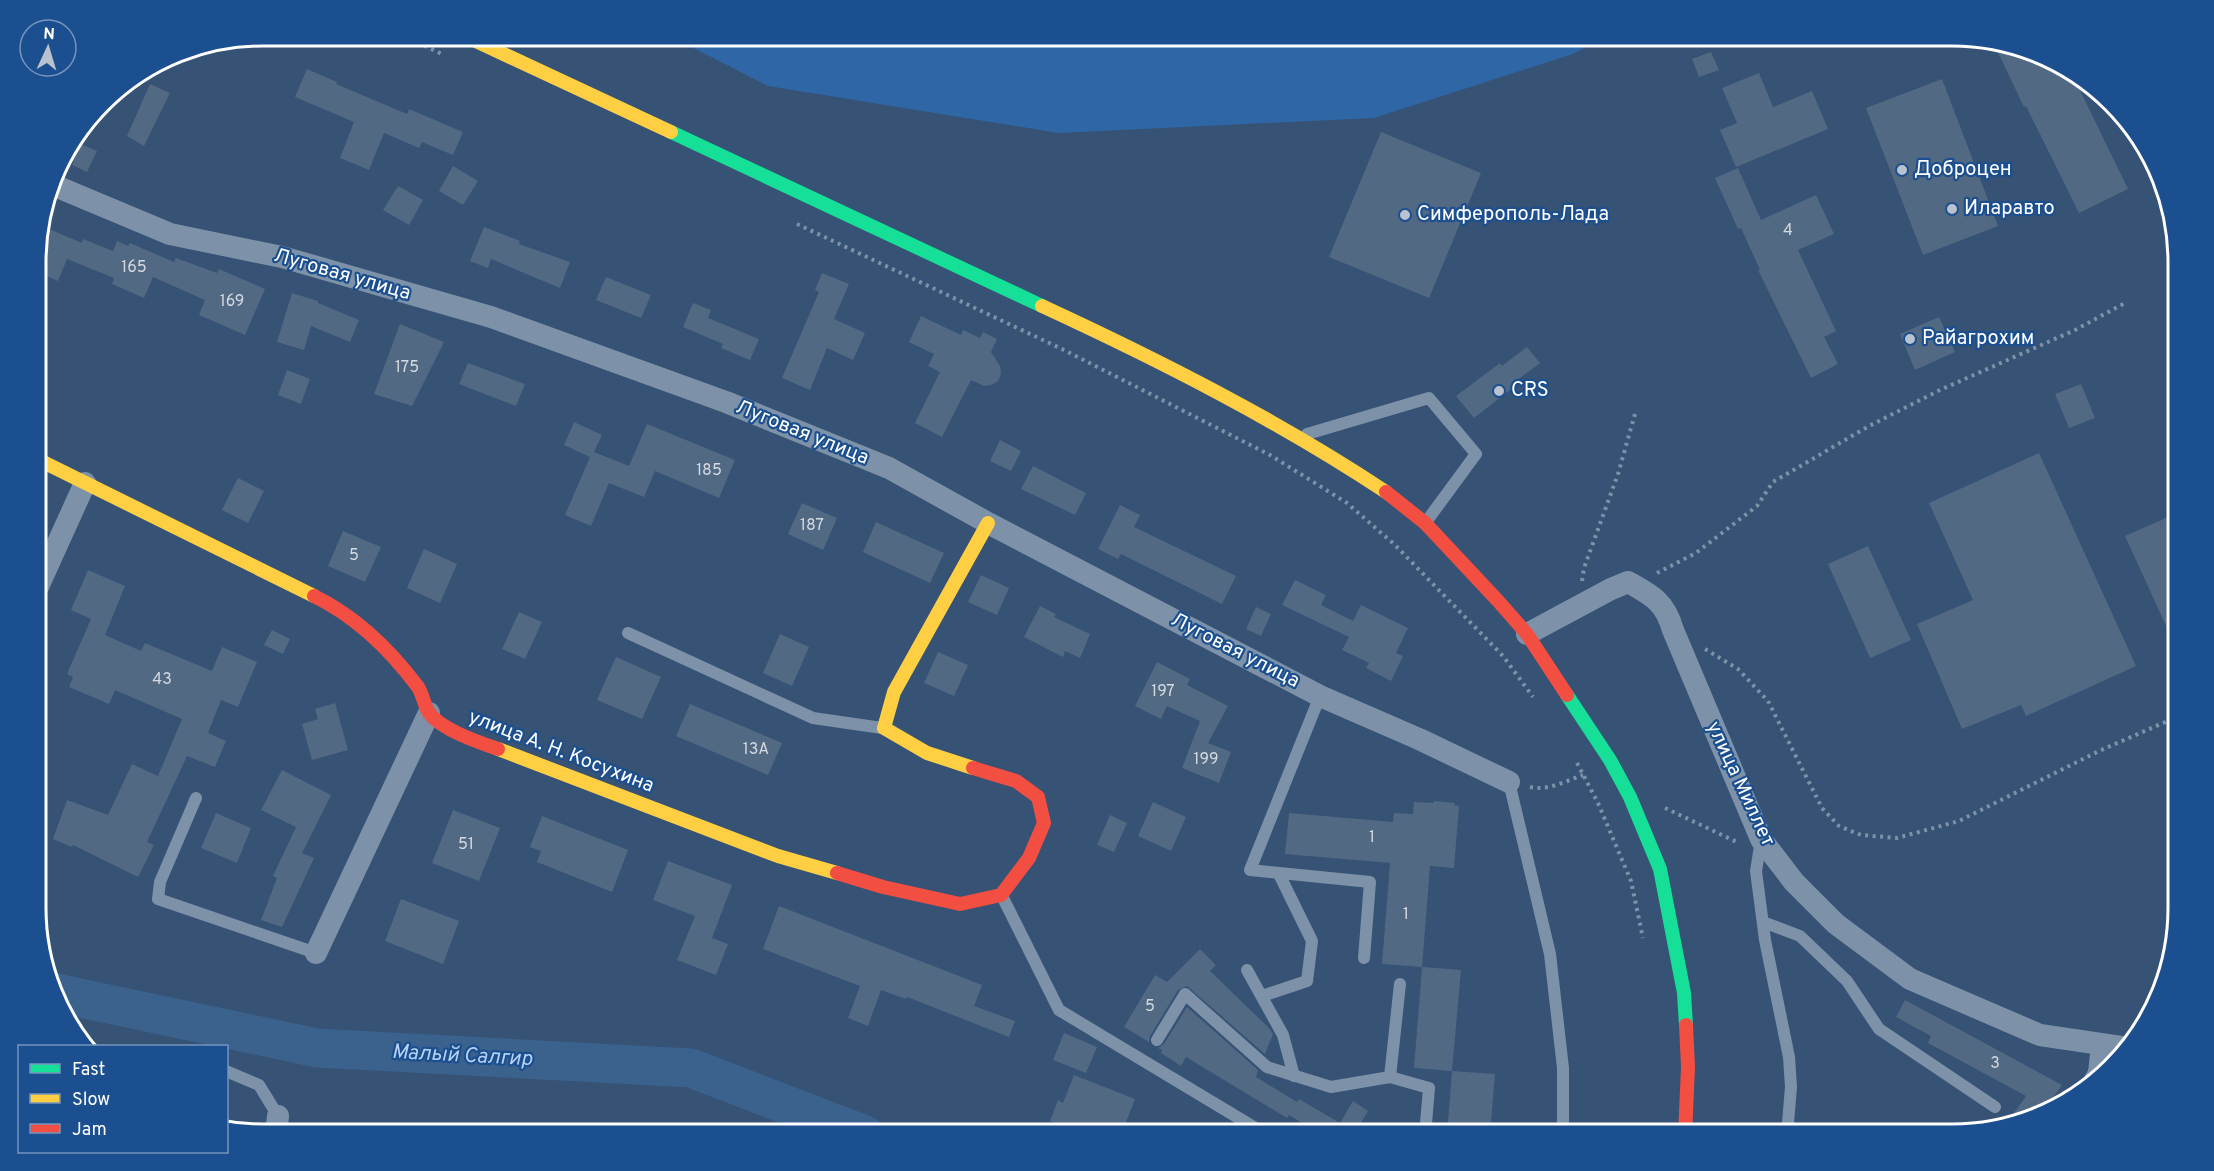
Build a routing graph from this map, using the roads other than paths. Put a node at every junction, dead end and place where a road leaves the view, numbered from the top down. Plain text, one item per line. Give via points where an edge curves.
1 (486, 46) edge
2 (60, 188) edge
3 (1299, 436) junction
4 (46, 464) edge
5 (85, 483) junction
6 (988, 523) junction
7 (1425, 523) junction
8 (46, 569) edge
9 (628, 633) dead end
10 (1527, 634) junction
11 (1320, 696) junction
12 (429, 713) junction
13 (884, 728) junction
14 (1509, 782) joint
15 (196, 798) dead end
16 (1760, 845) junction
17 (1279, 874) junction
18 (1001, 895) junction
19 (1763, 922) junction
20 (316, 953) joint
21 (1365, 958) dead end
22 (1247, 970) dead end
23 (1400, 984) dead end
24 (1262, 996) junction
25 (1157, 1040) dead end
26 (2102, 1045) junction
27 (2117, 1047) edge
28 (2100, 1065) edge
29 (228, 1072) edge
30 (1294, 1076) junction
31 (1390, 1077) junction
32 (1995, 1107) dead end
33 (276, 1124) edge
34 (1249, 1124) edge
35 (1426, 1124) edge
36 (1563, 1124) edge
37 (1685, 1124) edge
38 (1787, 1124) edge

1 - 3 main road via 1154,358
2 - 6 street, Луговая улица via 170,234 282,257 491,317 726,402 889,468
3 - 7 main road via 1361,474
3 - 7 lane via 1428,398 1476,454
4 - 5 main road, улица А. Н. Косухина
5 - 8 street
5 - 12 main road, улица А. Н. Косухина via 336,607 393,656 420,690
6 - 11 street, Луговая улица
6 - 13 main road via 894,692
7 - 10 main road
9 - 13 lane via 813,718
10 - 16 street, улица Миллет via 1628,582 1658,601 1668,614
10 - 37 main road via 1610,760 1660,869 1684,993 1688,1067
11 - 14 street, Луговая улица
11 - 17 lane via 1250,870
12 - 18 main road, улица А. Н. Косухина via 455,733 778,856 883,887 960,904
12 - 20 street
13 - 18 main road via 927,753 1016,781 1038,797 1044,823 1029,858
14 - 36 lane via 1550,954 1563,1068
15 - 20 lane via 160,882 158,899
16 - 19 lane via 1756,871
16 - 26 street, улица Миллет via 1836,924 1910,979 2040,1035
17 - 21 lane via 1370,882
17 - 24 lane via 1312,941 1307,981
18 - 34 lane via 1059,1010
19 - 32 lane via 1800,936 1847,981 1879,1029
19 - 38 lane via 1789,1057
22 - 24 lane
23 - 31 lane
24 - 30 lane via 1283,1035
25 - 30 lane via 1185,994 1267,1067
26 - 27 street, улица Миллет
26 - 28 street
29 - 33 lane via 259,1085
30 - 31 lane via 1331,1087
31 - 35 lane via 1429,1088

